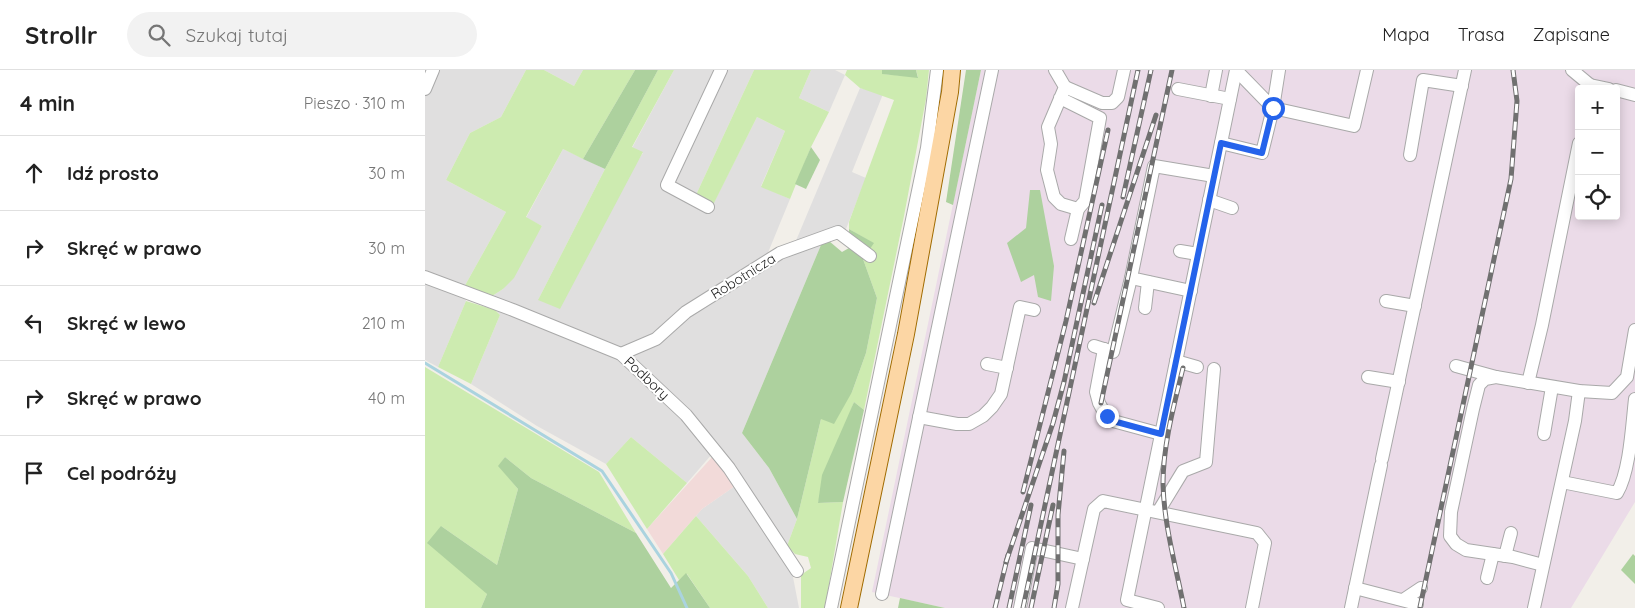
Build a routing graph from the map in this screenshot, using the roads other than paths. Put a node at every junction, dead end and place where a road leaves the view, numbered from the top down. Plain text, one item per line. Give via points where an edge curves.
1 (433, 70) edge
2 (721, 70) edge
3 (937, 70) edge
4 (952, 70) edge
5 (991, 70) edge
6 (1055, 70) edge
7 (1124, 70) edge
8 (1279, 70) edge
9 (1367, 70) edge
10 (1465, 70) edge
11 (1572, 70) edge
12 (1213, 74) edge
13 (1424, 75) edge
14 (1588, 85) edge
15 (1462, 86) junction
16 (425, 89) edge
17 (1178, 89) dead end
18 (1620, 91) edge
19 (1063, 92) junction
20 (1635, 95) edge
21 (1211, 96) junction
22 (1230, 100) junction
23 (1273, 108) junction
24 (1221, 143) junction
25 (1410, 155) dead end
26 (1575, 163) edge
27 (1214, 176) junction
28 (1209, 200) junction
29 (708, 208) dead end
30 (1233, 208) dead end
31 (1078, 209) junction
32 (1071, 239) dead end
33 (1179, 251) dead end
34 (1198, 254) junction
35 (870, 256) dead end
36 (425, 277) edge
37 (1131, 278) junction
38 (1149, 282) junction
39 (1191, 291) junction
40 (1386, 301) dead end
41 (1415, 306) junction
42 (1145, 308) dead end
43 (1034, 310) dead end
44 (1635, 330) edge
45 (621, 354) junction
46 (1176, 361) junction
47 (987, 364) dead end
48 (1456, 366) dead end
49 (1197, 367) dead end
50 (1007, 368) junction
51 (1214, 369) dead end
52 (1368, 377) dead end
53 (1496, 377) junction
54 (1399, 382) junction
55 (1528, 383) junction
56 (1552, 387) junction
57 (1579, 391) junction
58 (1612, 393) junction
59 (1635, 399) edge
60 (919, 417) junction
61 (1161, 434) junction
62 (1544, 434) dead end
63 (1562, 482) junction
64 (1152, 511) junction
65 (1511, 532) dead end
66 (1499, 555) junction
67 (1083, 560) junction
68 (1543, 565) junction
69 (797, 571) dead end
70 (1487, 578) dead end
71 (1355, 588) junction
72 (1421, 588) dead end
73 (882, 594) dead end
74 (1403, 600) junction
75 (1126, 604) edge
76 (1417, 604) dead end
77 (831, 608) edge
78 (849, 608) edge
79 (1020, 608) edge
80 (1072, 608) edge
81 (1158, 608) edge
82 (1252, 608) edge
83 (1351, 608) edge
84 (1534, 608) edge

1 - 16 street
2 - 29 street via 667,185
3 - 77 street via 925,158
4 - 78 main road via 910,314
5 - 60 street
6 - 19 street
7 - 19 street via 1118,97 1112,103
8 - 23 street
9 - 23 street via 1354,126
10 - 15 street
11 - 14 street
12 - 21 street
13 - 15 street
13 - 25 street
15 - 41 street
17 - 21 street
18 - 20 street
19 - 31 street via 1048,127 1051,144 1047,170 1054,197 1061,204
19 - 31 street via 1100,118 1085,201
21 - 22 street
22 - 23 street via 1236,70
22 - 24 street
23 - 24 street via 1262,153
24 - 27 street
26 - 55 street
27 - 28 street
27 - 37 street via 1154,166
28 - 30 street
28 - 34 street via 1199,232
31 - 32 street
33 - 34 street
34 - 39 street
35 - 45 street, Robotnicza via 838,232 795,247 780,253 686,312 656,340
36 - 45 street, Podbory
37 - 38 street
37 - 61 street via 1113,352 1099,348 1096,392 1099,403 1113,421
38 - 39 street
38 - 42 street
39 - 46 street
40 - 41 street
41 - 54 street
43 - 50 street via 1020,307
44 - 58 street via 1627,377
45 - 69 street, Podbory via 686,415 717,453
46 - 49 street
46 - 61 street
47 - 50 street
48 - 53 street
50 - 60 street via 1001,394 983,416 969,424
51 - 64 street via 1206,462 1183,471
52 - 54 street
53 - 55 street
53 - 66 street via 1485,378 1479,385 1451,512 1450,536 1466,550
54 - 71 street
55 - 56 street
56 - 57 street
56 - 62 street
57 - 58 street
57 - 63 street via 1561,458
58 - 59 street
59 - 63 street via 1627,460 1617,493
60 - 73 street
61 - 64 street
63 - 68 street
64 - 67 street via 1103,501 1094,509
64 - 75 street
64 - 82 street via 1257,533 1265,543
65 - 66 street
66 - 68 street
66 - 70 street
67 - 79 street via 1032,548
67 - 80 street
68 - 84 street
71 - 74 street
71 - 83 street
72 - 74 street
74 - 76 street
75 - 81 street

